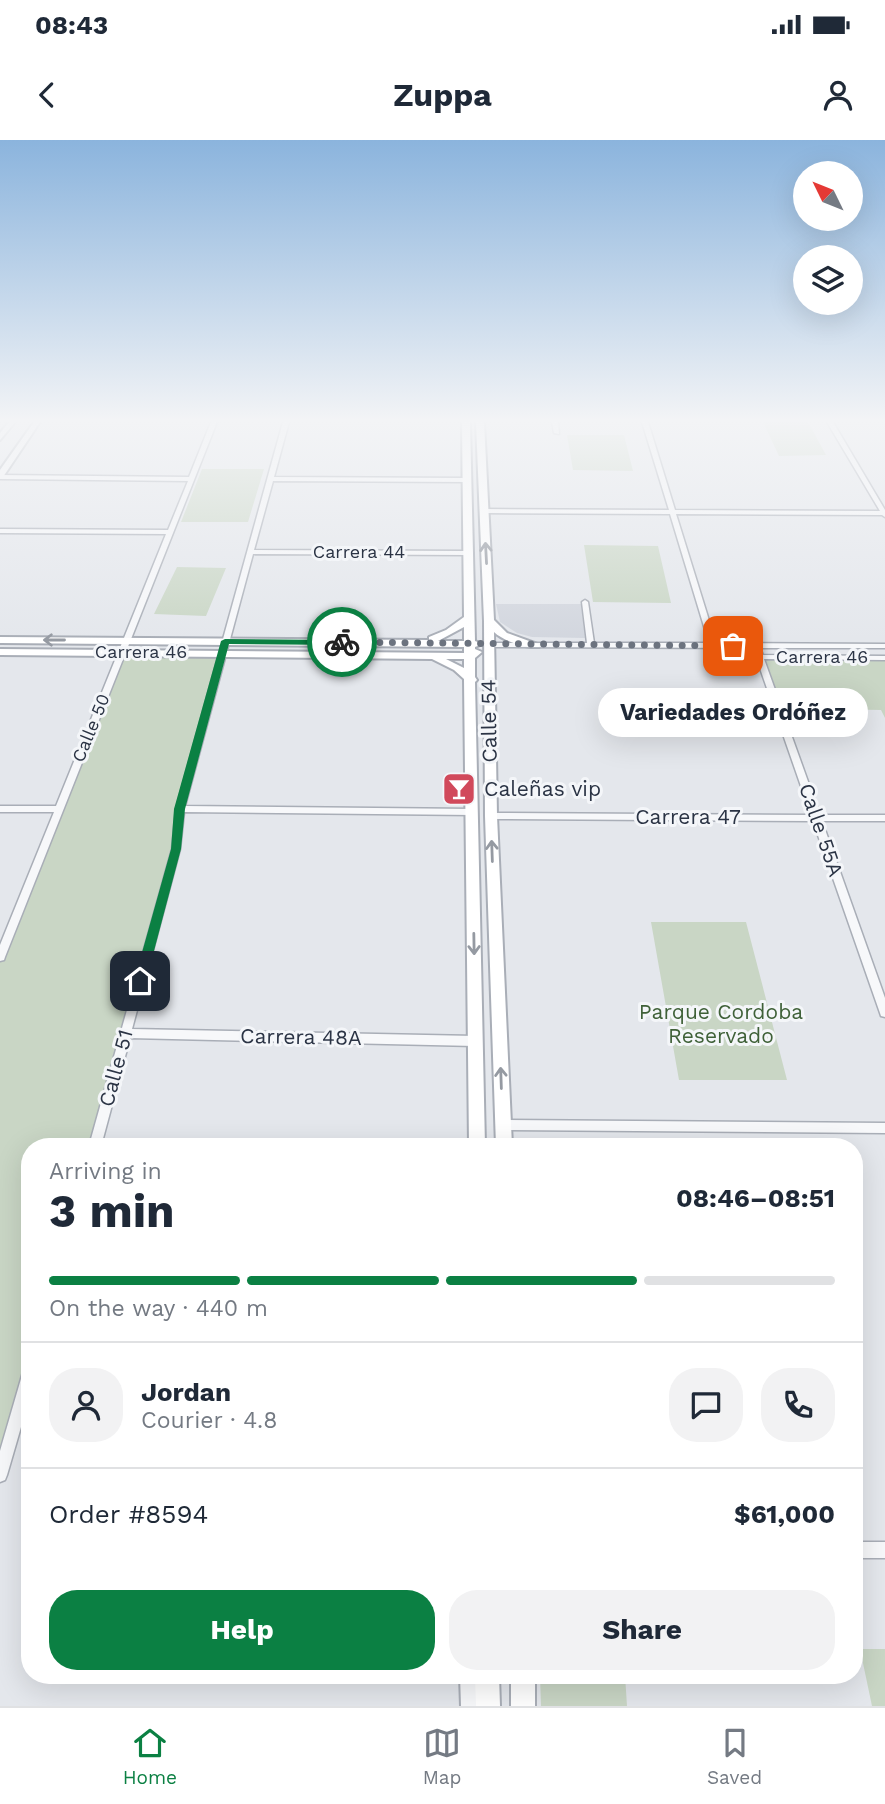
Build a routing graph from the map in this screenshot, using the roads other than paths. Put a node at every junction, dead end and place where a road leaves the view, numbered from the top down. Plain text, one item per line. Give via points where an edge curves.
1 (184, 495) edge
2 (266, 495) edge
3 (467, 495) edge
4 (483, 495) edge
5 (668, 495) edge
6 (873, 495) edge
7 (484, 511) junction
8 (673, 512) junction
9 (884, 514) edge
10 (0, 531) edge
11 (169, 532) junction
12 (250, 552) junction
13 (468, 553) junction
14 (585, 602) dead end
15 (468, 620) junction
16 (489, 621) junction
17 (0, 640) edge
18 (125, 641) junction
19 (419, 643) junction
20 (469, 643) junction
21 (488, 645) junction
22 (535, 645) junction
23 (591, 646) junction
24 (713, 646) junction
25 (756, 646) junction
26 (885, 646) edge
27 (224, 647) junction
28 (332, 648) junction
29 (0, 652) edge
30 (121, 653) junction
31 (417, 655) junction
32 (470, 656) junction
33 (760, 657) junction
34 (885, 658) edge
35 (472, 680) junction
36 (0, 808) edge
37 (59, 809) junction
38 (180, 809) junction
39 (473, 812) junction
40 (491, 816) junction
41 (816, 818) junction
42 (885, 818) edge
43 (0, 957) edge
44 (885, 1013) edge
45 (126, 1033) junction
46 (475, 1041) junction
47 (503, 1125) junction
48 (885, 1128) edge
49 (97, 1138) edge
50 (477, 1138) edge
51 (504, 1138) edge
52 (21, 1404) edge
53 (0, 1475) edge
54 (863, 1550) edge
55 (885, 1550) edge
56 (470, 1684) edge
57 (487, 1684) edge
58 (523, 1684) edge
59 (471, 1706) edge
60 (488, 1706) edge
61 (523, 1706) edge

1 - 11 street, Calle 50
2 - 12 street, Calle 51
3 - 13 main road, Calle 54
4 - 7 main road, Calle 54
5 - 8 street
6 - 9 street
7 - 8 street
16 -> 7 main road, Calle 54
8 - 9 street
8 - 24 street
10 - 11 street
11 - 18 street, Calle 50
12 - 13 street, Carrera 44
12 - 27 street, Calle 51
13 - 15 main road, Calle 54
14 - 23 street
15 - 19 main road
15 - 20 main road, Calle 54
16 - 21 main road, Calle 54
16 - 22 main road via 503,635
18 -> 17 main road, Carrera 46
18 - 27 main road, Carrera 46
18 - 30 street, Calle 50
19 - 20 main road, Carrera 46
19 - 28 main road, Carrera 46
20 - 21 main road, Carrera 46
20 - 32 main road, Calle 54
21 - 22 street, Carrera 46
21 - 32 main road
21 - 40 main road, Calle 54
22 - 23 street, Carrera 46
23 - 24 street, Carrera 46
24 - 25 street, Carrera 46
25 - 26 street, Carrera 46
25 - 33 street, Calle 55A
27 - 28 main road, Carrera 46
27 - 30 main road, Carrera 46
27 - 38 street, Calle 51
28 - 31 main road, Carrera 46
29 - 30 main road, Carrera 46
30 - 37 street, Calle 50
31 - 32 main road, Carrera 46
31 - 35 main road via 449,663
32 - 35 main road, Calle 54
33 - 34 street, Carrera 46
33 - 41 street, Calle 55A
35 - 39 main road, Calle 54
36 - 37 street
37 - 43 street, Calle 50
38 - 39 street
38 - 45 street, Calle 51 via 176,849
39 -> 46 main road, Calle 54
40 - 41 street, Carrera 47
47 -> 40 main road, Calle 54
41 - 42 street, Carrera 47
41 - 44 street, Calle 55A
45 - 46 street, Carrera 48A
45 - 49 street, Calle 51
46 - 50 main road, Calle 54
47 - 48 street
47 - 51 main road, Calle 54
52 - 53 street
54 - 55 street
56 - 59 street
57 - 60 main road
58 - 61 main road

